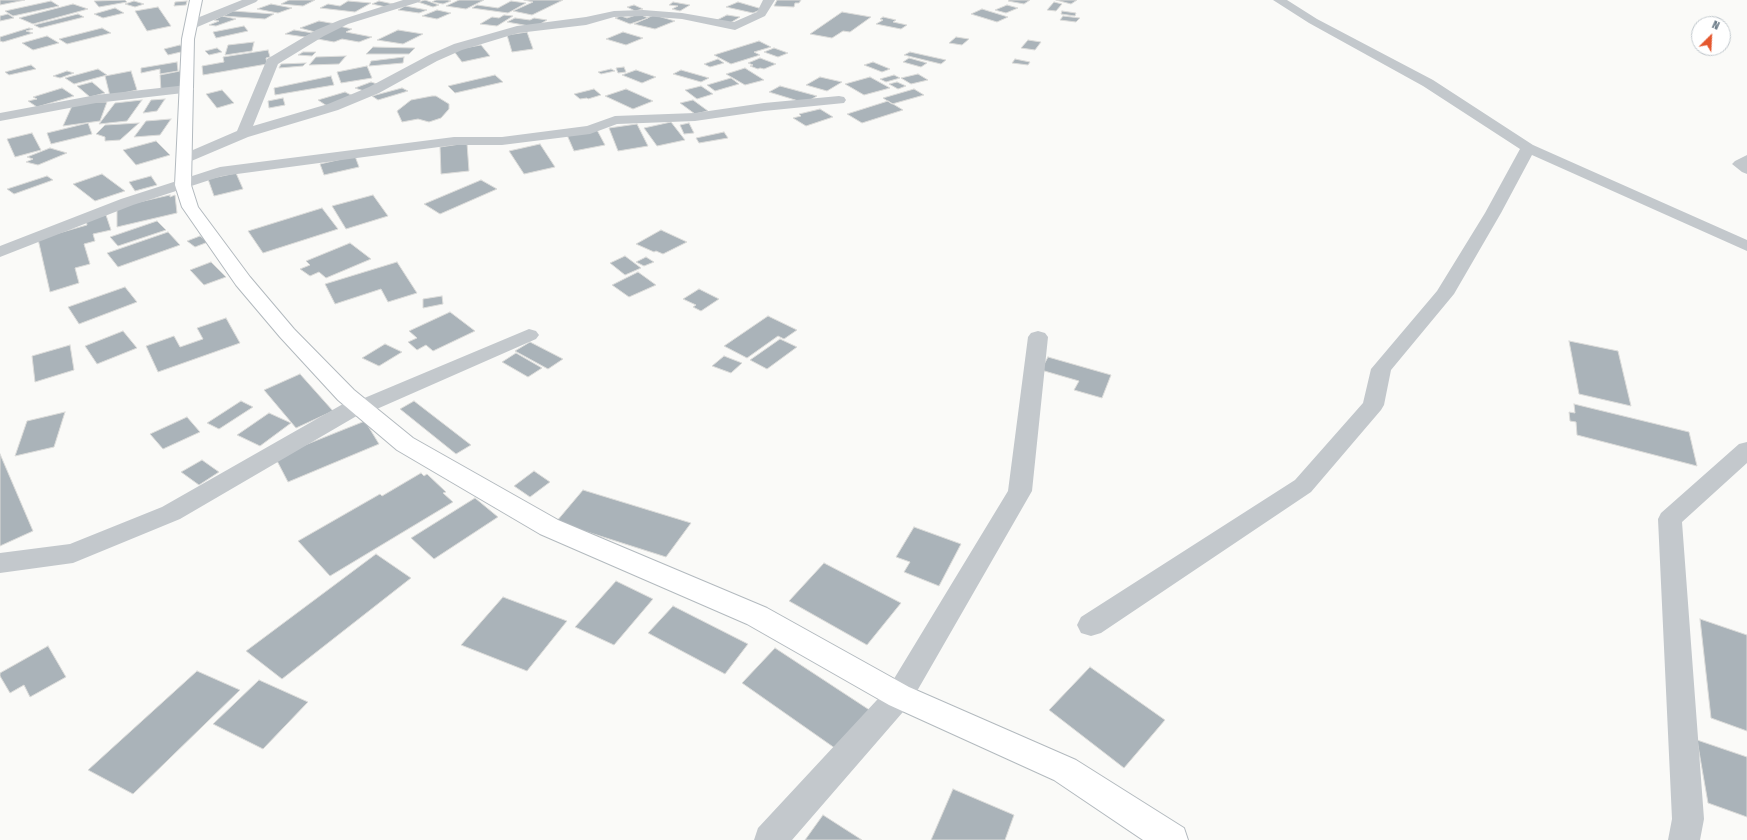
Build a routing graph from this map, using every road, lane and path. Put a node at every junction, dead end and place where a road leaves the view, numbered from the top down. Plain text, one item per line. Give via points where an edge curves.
1 (196, 0) edge
2 (252, 0) edge
3 (415, 0) edge
4 (769, 0) edge
5 (1279, 0) edge
6 (191, 25) junction
7 (187, 89) junction
8 (838, 100) dead end
9 (0, 118) edge
10 (243, 134) junction
11 (1528, 148) junction
12 (184, 159) junction
13 (1747, 160) edge
14 (1747, 169) edge
15 (183, 185) junction
16 (1747, 246) edge
17 (0, 252) edge
18 (529, 335) dead end
19 (1038, 337) dead end
20 (358, 405) junction
21 (1747, 450) edge
22 (0, 563) edge
23 (1091, 625) dead end
24 (900, 696) junction
25 (770, 840) edge
26 (1172, 840) edge
27 (1684, 840) edge

1 - 6 street
2 - 6 street
3 - 10 street via 344,22 320,33 272,62
4 - 10 street via 761,14 735,26 682,16 643,13 614,14 586,21 517,30 458,47 374,90 333,107
5 - 11 street via 1428,83
6 - 7 street via 188,39
7 - 9 street via 96,99
7 - 12 street
8 - 15 street via 695,117 615,120 590,130 510,140 454,141 342,154 220,172
10 - 12 street
11 - 16 street
11 - 23 street via 1445,294 1381,369 1373,405 1303,486
12 - 15 street
13 - 14 street via 1740,164
15 - 17 street via 127,202
15 - 20 street via 190,206 243,281 287,333
18 - 20 street via 362,407
19 - 24 street via 1020,491
20 - 22 street via 171,513 73,553
20 - 24 street via 405,444 549,527 757,616
21 - 27 street via 1670,519 1688,819
24 - 25 street
24 - 26 street via 1065,770

